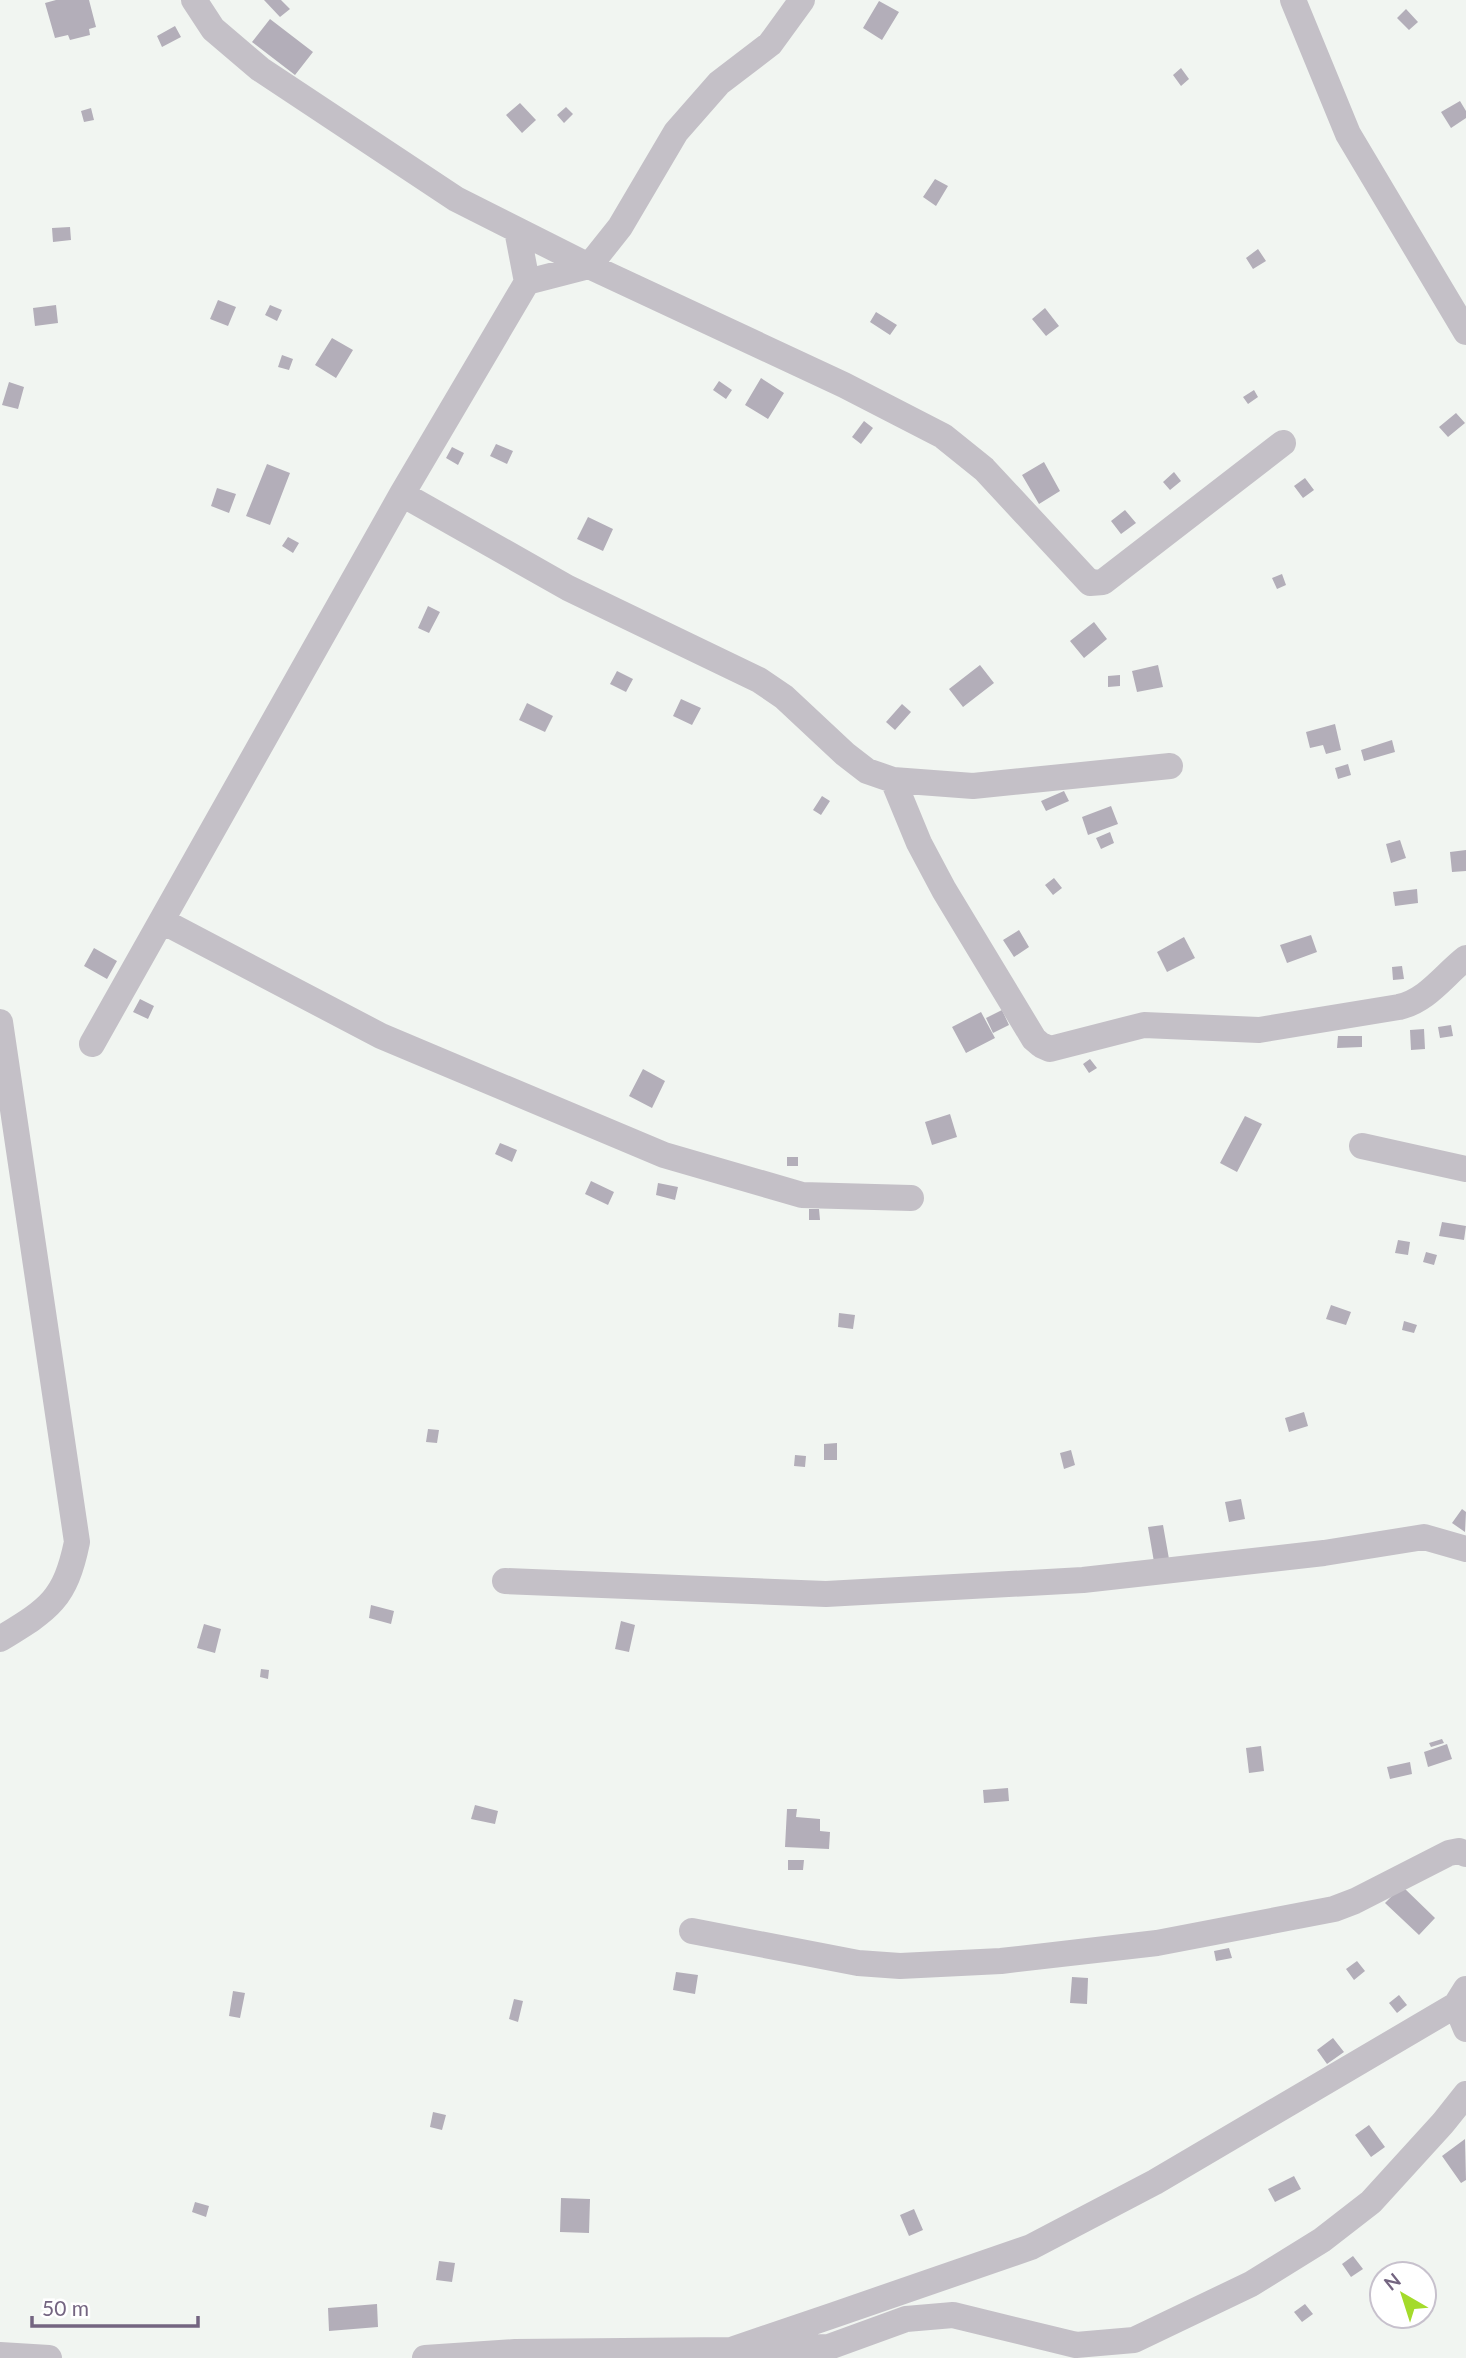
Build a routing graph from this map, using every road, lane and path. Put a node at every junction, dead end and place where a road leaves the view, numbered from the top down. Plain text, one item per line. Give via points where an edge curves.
1 (194, 0) edge
2 (802, 0) edge
3 (1293, 0) edge
4 (517, 230) junction
5 (589, 266) junction
6 (527, 282) junction
7 (1466, 332) edge
8 (1283, 443) dead end
9 (402, 494) junction
10 (1170, 765) dead end
11 (893, 780) junction
12 (162, 921) junction
13 (1466, 958) edge
14 (0, 1022) edge
15 (92, 1044) dead end
16 (1362, 1146) dead end
17 (1466, 1169) edge
18 (911, 1198) dead end
19 (1466, 1549) edge
20 (505, 1581) dead end
21 (0, 1639) edge
22 (1466, 1854) edge
23 (692, 1931) dead end
24 (1463, 2008) edge
25 (1466, 2094) edge
26 (731, 2350) junction
27 (0, 2355) edge
28 (49, 2358) edge
29 (425, 2358) edge

1 - 4 street via 213,29 260,69 456,199
2 - 5 street via 770,44 719,83 676,132 620,227
3 - 7 street via 1348,134
4 - 5 street
4 - 6 street
5 - 6 street
5 - 8 street via 943,436 984,469 1090,583 1103,582
6 - 9 street
9 - 11 street via 568,588 759,680 785,697 867,771
9 - 12 street
10 - 11 street via 973,786
11 - 13 street via 944,890 1034,1039 1050,1049 1144,1025 1259,1030 1413,1004
12 - 15 street
12 - 18 street via 381,1036 664,1155 802,1195
14 - 21 street via 77,1542 71,1571 57,1597
16 - 17 street
19 - 20 street via 1424,1537 1083,1580 826,1594
22 - 23 street via 1449,1853 1334,1909 1157,1943 1001,1961 900,1966 858,1963
24 - 26 street via 1031,2247
25 - 26 street via 1371,2202 1322,2240 1251,2284 1134,2340 1076,2345 953,2315 906,2319 829,2347
26 - 29 street via 515,2352
27 - 28 street

